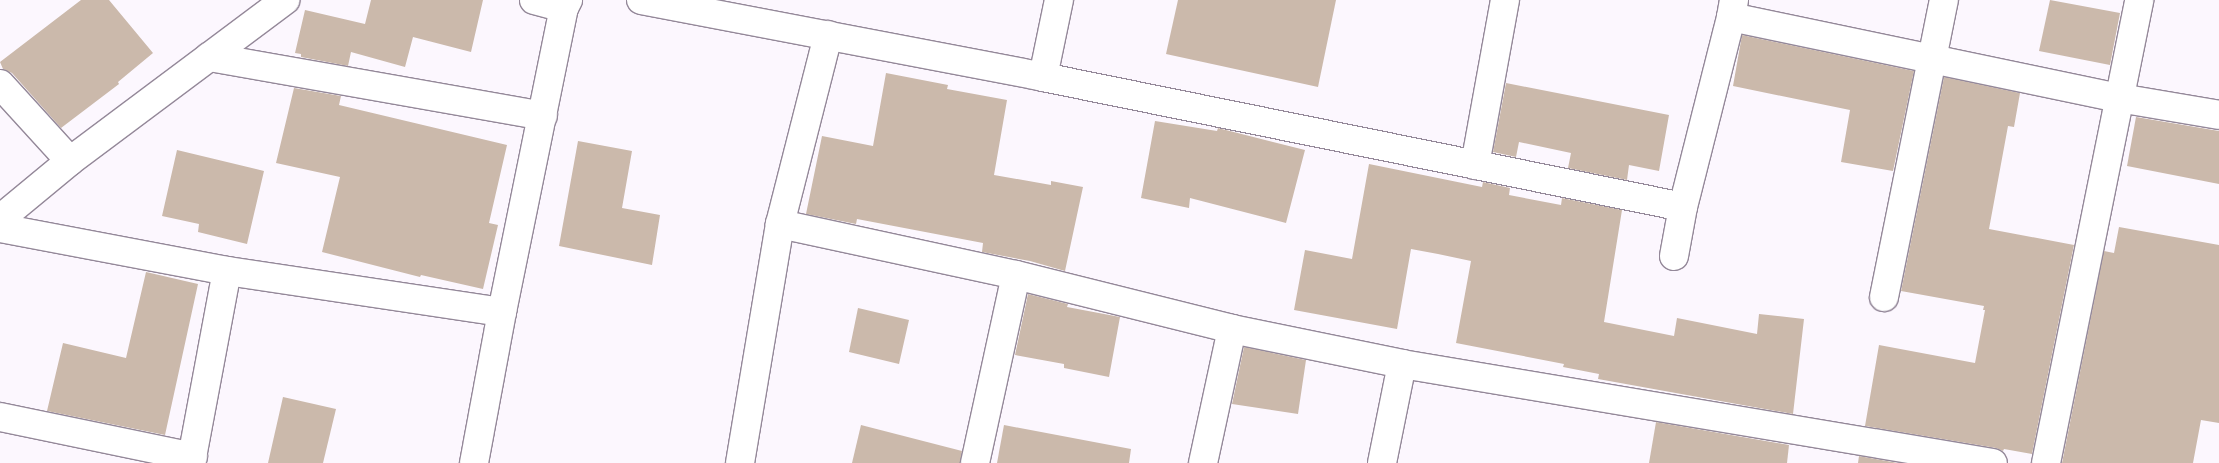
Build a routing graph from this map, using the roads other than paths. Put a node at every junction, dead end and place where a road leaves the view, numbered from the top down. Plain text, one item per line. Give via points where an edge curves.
1 (285, 0) edge
2 (534, 0) edge
3 (641, 0) edge
4 (1059, 0) edge
5 (1505, 0) edge
6 (1944, 0) edge
7 (2139, 0) edge
8 (566, 4) edge
9 (1732, 8) edge
10 (828, 35) junction
11 (209, 57) junction
12 (1932, 59) junction
13 (1043, 77) junction
14 (0, 84) edge
15 (2119, 98) junction
16 (2219, 115) edge
17 (543, 116) junction
18 (70, 161) junction
19 (1475, 165) junction
20 (1683, 208) junction
21 (0, 219) edge
22 (780, 224) junction
23 (0, 228) edge
24 (1674, 256) dead end
25 (227, 271) junction
26 (1016, 275) junction
27 (1884, 298) dead end
28 (502, 312) junction
29 (1232, 329) junction
30 (1402, 364) junction
31 (0, 417) edge
32 (192, 460) edge
33 (1984, 462) edge
34 (474, 463) edge
35 (740, 463) edge
36 (975, 463) edge
37 (1203, 463) edge
38 (1382, 463) edge
39 (2046, 463) edge

1 - 11 street
2 - 8 street
3 - 10 street
4 - 13 street
5 - 19 street
6 - 12 street
7 - 15 street
8 - 17 street
9 - 12 street
9 - 20 street
10 - 13 street
10 - 22 street
11 - 17 street
11 - 18 street
12 - 15 street
12 - 27 street
13 - 19 street
14 - 18 street
15 - 16 street
15 - 39 street
17 - 28 street
18 - 21 street
19 - 20 street
20 - 24 street
22 - 26 street
22 - 35 street
23 - 25 street
25 - 28 street
25 - 32 street
26 - 29 street
26 - 36 street
28 - 34 street
29 - 30 street
29 - 37 street
30 - 33 street
30 - 38 street
31 - 32 street

